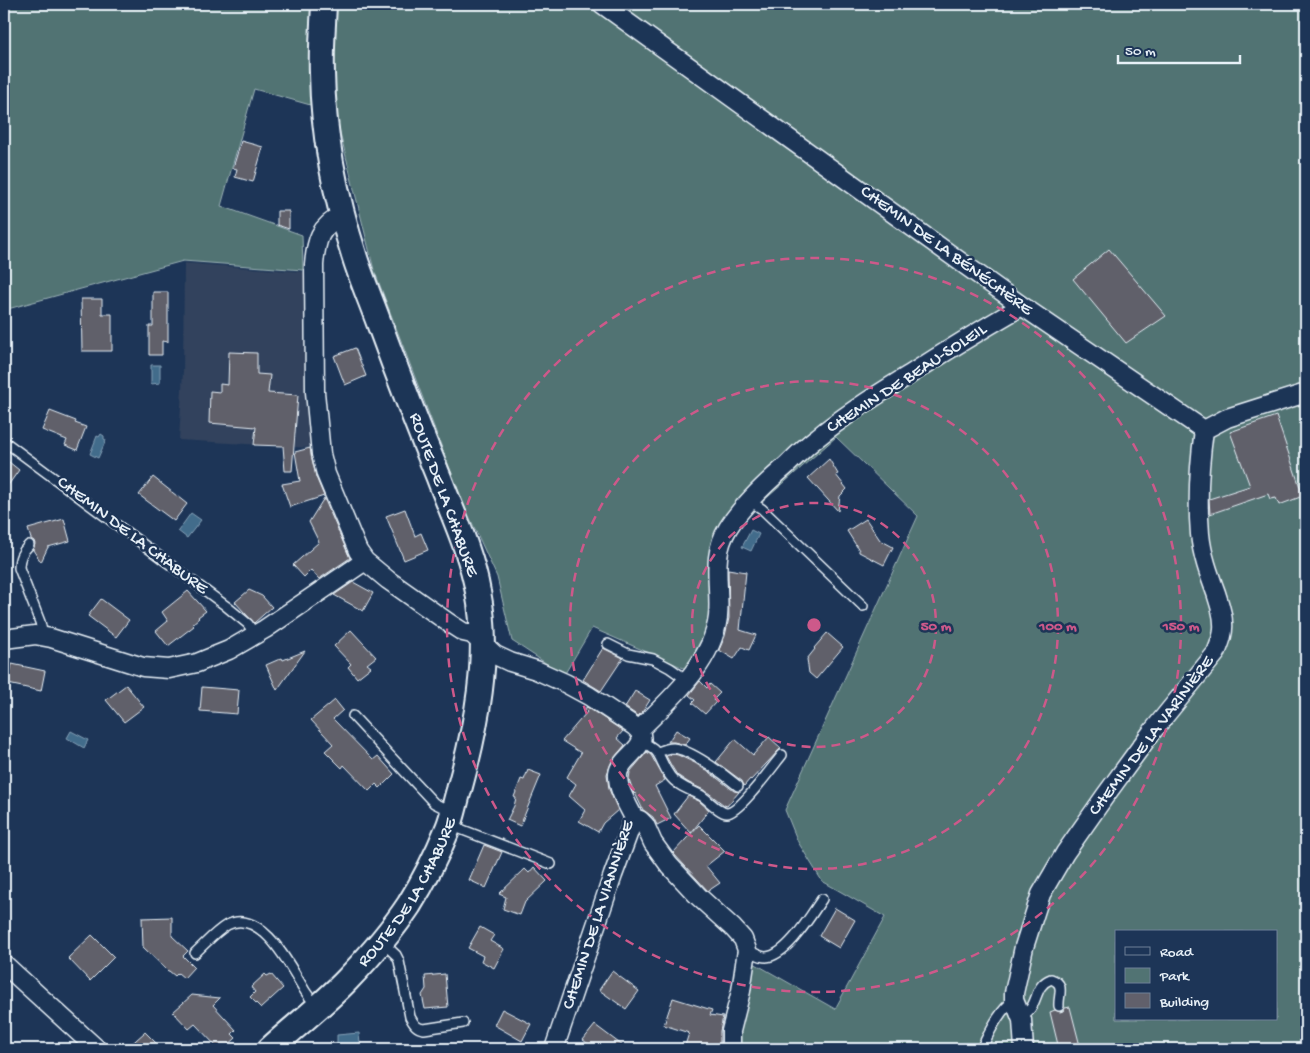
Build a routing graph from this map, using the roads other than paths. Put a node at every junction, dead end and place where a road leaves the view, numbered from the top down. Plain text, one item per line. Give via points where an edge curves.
1 (324, 4) edge
2 (602, 4) edge
3 (343, 215) junction
4 (1022, 306) junction
5 (1306, 393) edge
6 (1204, 430) junction
7 (4, 441) edge
8 (750, 501) junction
9 (29, 545) dead end
10 (365, 561) junction
11 (863, 606) dead end
12 (255, 634) junction
13 (41, 636) junction
14 (4, 639) edge
15 (483, 644) junction
16 (608, 644) dead end
17 (687, 680) junction
18 (353, 716) dead end
19 (640, 736) junction
20 (658, 752) junction
21 (782, 755) dead end
22 (738, 786) dead end
23 (451, 818) junction
24 (634, 818) junction
25 (551, 864) dead end
26 (822, 899) dead end
27 (382, 942) junction
28 (747, 950) junction
29 (195, 953) dead end
30 (4, 964) edge
31 (318, 1006) junction
32 (1060, 1006) dead end
33 (1017, 1008) junction
34 (463, 1023) dead end
35 (97, 1049) edge
36 (270, 1049) edge
37 (554, 1049) edge
38 (730, 1049) edge
39 (981, 1049) edge
40 (1024, 1049) edge

1 - 3 main road, ROUTE DE LA CHABURE via 324,117
2 - 4 street, CHEMIN DE LA BÉNÉCHÈRE
3 - 10 street via 326,225 318,239 314,265 315,392 321,454 329,483
3 - 15 main road, ROUTE DE LA CHABURE via 374,310 466,549 478,589
4 - 6 street, CHEMIN DE LA BÉNÉCHÈRE
4 - 8 street, CHEMIN DE BEAU-SOLEIL via 888,388 818,436
5 - 6 street via 1227,418
6 - 33 street, CHEMIN DE LA VARINIÈRE via 1198,491 1200,535 1221,610 1222,637 1216,653 1105,796 1041,894 1014,993
7 - 12 lane, CHEMIN DE LA CHABURE via 226,606
8 - 11 lane
8 - 17 street, CHEMIN DE BEAU-SOLEIL via 728,528 720,546 716,625 701,664
9 - 13 lane via 19,561 40,622
10 - 12 street
10 - 15 street via 413,599
12 - 13 street via 229,650 197,663 168,669 143,667
13 - 14 street
15 - 19 street via 494,655 536,670 589,696
15 - 23 main road, ROUTE DE LA CHABURE via 475,722
16 - 17 lane via 628,654 653,659
17 - 19 street, CHEMIN DE BEAU-SOLEIL
18 - 23 lane
19 - 20 lane
19 - 24 street, CHEMIN DE LA VIANNIÈRE via 618,772 618,782
20 - 21 lane via 665,769 675,781 728,813 755,789
20 - 22 lane via 672,748 684,751
23 - 25 lane
23 - 27 main road, ROUTE DE LA CHABURE via 432,866
24 - 28 street via 645,825 653,843 670,865 743,939
24 - 37 street, CHEMIN DE LA VIANNIÈRE
26 - 28 lane via 806,923 779,952 765,957
27 - 31 main road, ROUTE DE LA CHABURE via 346,982
27 - 34 lane via 399,961 410,1017 418,1028
28 - 38 street
29 - 31 lane via 229,924 251,924 275,944
30 - 35 street
31 - 36 main road, ROUTE DE LA CHABURE
32 - 33 lane via 1061,987 1051,979 1042,985 1029,1012
33 - 39 lane via 1010,1003
33 - 40 street, CHEMIN DE LA VARINIÈRE via 1023,1026

